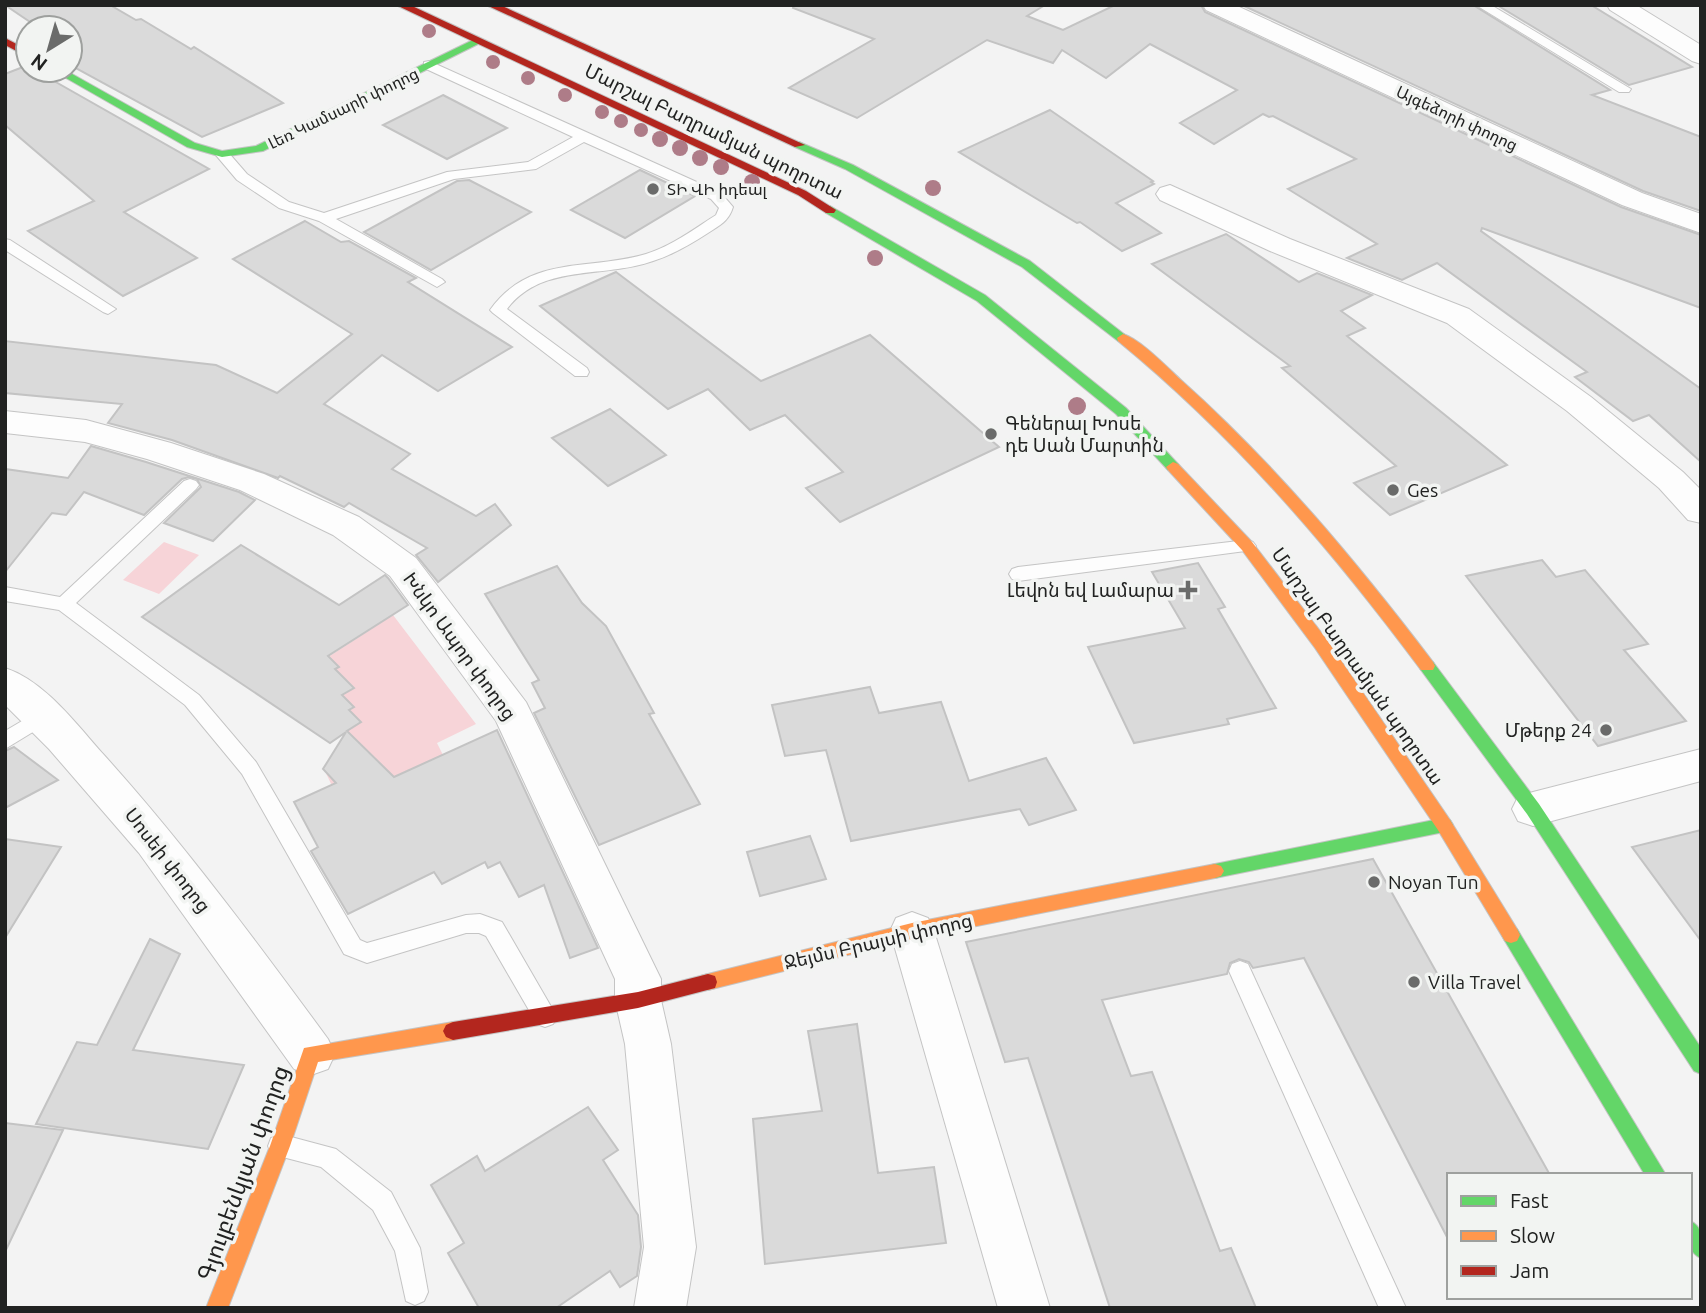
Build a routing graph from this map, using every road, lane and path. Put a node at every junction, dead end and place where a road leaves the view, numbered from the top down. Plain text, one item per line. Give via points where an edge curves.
1 (401, 5) edge
2 (491, 5) edge
3 (1215, 5) edge
4 (1482, 5) edge
5 (1619, 5) edge
6 (514, 9) edge
7 (477, 42) junction
8 (1701, 56) edge
9 (429, 65) junction
10 (82, 84) edge
11 (1624, 89) dead end
12 (583, 137) junction
13 (222, 154) junction
14 (1170, 194) dead end
15 (324, 218) junction
16 (1701, 224) edge
17 (5, 243) edge
18 (437, 282) dead end
19 (108, 309) dead end
20 (581, 372) dead end
21 (5, 422) edge
22 (190, 485) dead end
23 (1701, 511) edge
24 (1247, 546) junction
25 (1018, 574) dead end
26 (5, 594) edge
27 (65, 604) junction
28 (5, 683) edge
29 (44, 716) junction
30 (5, 741) edge
31 (1701, 765) edge
32 (1533, 809) junction
33 (1444, 825) junction
34 (912, 930) junction
35 (1240, 971) dead end
36 (638, 1000) junction
37 (545, 1017) junction
38 (311, 1054) junction
39 (1701, 1065) edge
40 (280, 1146) junction
41 (1655, 1173) edge
42 (415, 1292) dead end
43 (217, 1308) edge
44 (660, 1308) edge
45 (1024, 1308) edge
46 (1393, 1308) edge

1 - 7 main road, Մարշալ Բաղրամյան պողոտա
2 - 6 main road, Մարշալ Բաղրամյան պողոտա
3 - 16 street, Այգեձորի փողոց via 1632,199
4 - 11 lane
5 - 8 street
6 - 32 main road, Մարշալ Բաղրամյան պողոտա via 849,167 1026,264 1173,377 1303,507
7 - 9 main road, Լեռ Կամսարի փողոց
7 - 24 main road, Մարշալ Բաղրամյան պողոտա via 802,193 981,298 1121,411
9 - 12 lane
9 - 13 main road, Լեռ Կամսարի փողոց via 259,149
10 - 13 main road, Լեռ Կամսարի փողոց via 191,145
12 - 15 lane via 531,166 452,175
12 - 20 lane via 716,196 726,207 723,217 670,250 650,258 535,279 506,295 498,310
13 - 15 lane via 242,177 284,205
14 - 23 street via 1280,245 1458,316 1579,404 1671,480
15 - 18 lane
17 - 19 lane
21 - 36 street, Խնկո Ապոր փողոց via 86,432 252,482 346,526 403,567 512,713 638,979
22 - 27 lane
24 - 25 lane
24 - 33 main road, Մարշալ Բաղրամյան պողոտա via 1321,644
26 - 27 lane
27 - 37 lane via 192,700 249,768 352,947 367,953 480,923 494,929
28 - 29 street, Սոսեի փողոց
29 - 30 lane
29 - 38 street, Սոսեի փողոց via 174,863
31 - 32 street
32 - 39 main road, Մարշալ Բաղրամյան պողոտա
33 - 34 main road, Ջեյմս Բրայսի փողոց
33 - 41 main road, Մարշալ Բաղրամյան պողոտա
34 - 36 main road, Ջեյմս Բրայսի փողոց
34 - 45 street
35 - 46 lane
36 - 37 main road, Ջեյմս Բրայսի փողոց
36 - 44 street, Խնկո Ապոր փողոց via 648,1044 670,1247
37 - 38 main road, Ջեյմս Բրայսի փողոց
38 - 40 main road, Գյուլբենկյան փողոց
40 - 42 lane via 327,1157 382,1200 407,1248
40 - 43 main road, Գյուլբենկյան փողոց

